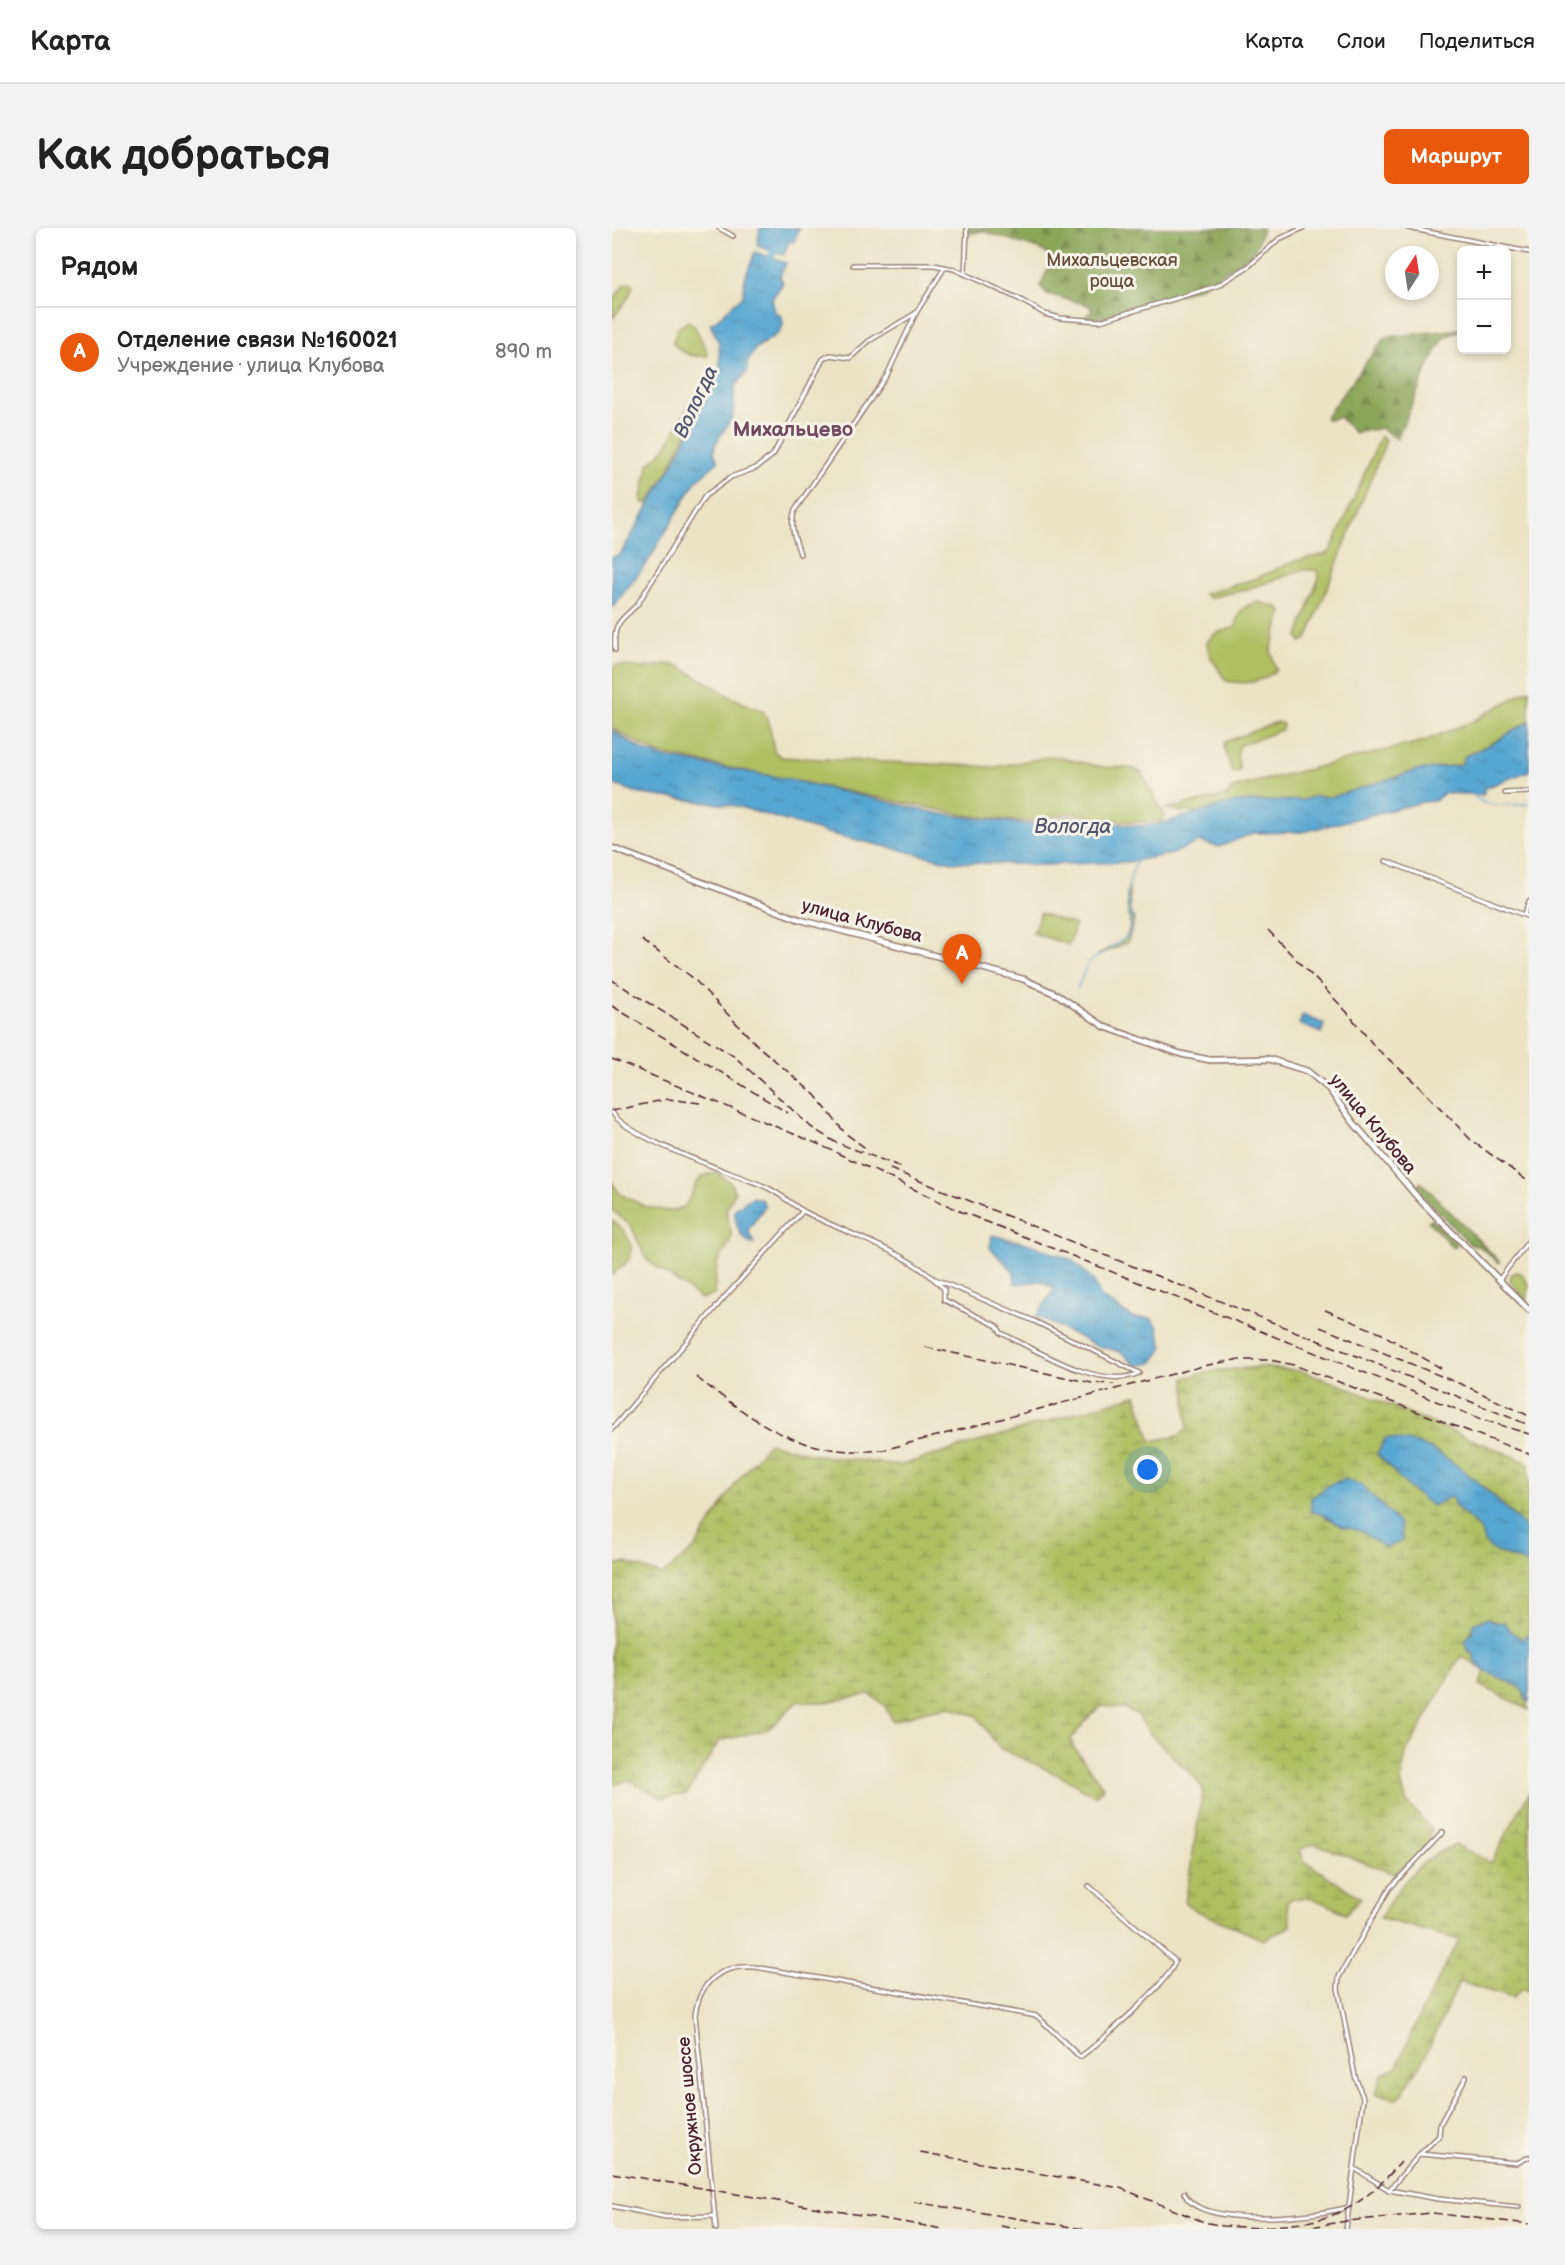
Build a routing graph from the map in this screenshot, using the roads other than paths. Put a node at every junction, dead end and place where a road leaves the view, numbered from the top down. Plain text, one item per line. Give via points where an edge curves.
1 (719, 228) edge
2 (967, 228) edge
3 (1304, 228) edge
4 (1408, 228) edge
5 (1443, 228) edge
6 (1441, 233) junction
7 (733, 236) dead end
8 (1529, 252) edge
9 (853, 265) dead end
10 (945, 267) junction
11 (965, 273) junction
12 (916, 312) junction
13 (800, 554) dead end
14 (615, 650) dead end
15 (1529, 792) edge
16 (1506, 793) dead end
17 (612, 848) edge
18 (1386, 861) dead end
19 (1529, 901) edge
20 (1524, 915) junction
21 (1529, 917) edge
22 (612, 1112) edge
23 (803, 1211) junction
24 (1529, 1240) edge
25 (935, 1279) junction
26 (1500, 1280) junction
27 (1529, 1310) edge
28 (612, 1429) edge
29 (1443, 1832) dead end
30 (1089, 1886) dead end
31 (1466, 2077) dead end
32 (1420, 2154) junction
33 (1529, 2157) edge
34 (1354, 2168) junction
35 (1389, 2190) junction
36 (1184, 2193) dead end
37 (612, 2206) edge
38 (1349, 2206) junction
39 (1519, 2207) dead end
40 (714, 2216) junction
41 (716, 2229) edge
42 (1346, 2229) edge

1 - 7 street
2 - 11 street
3 - 11 street via 1279,239 1249,266 1217,286 1100,321 1045,314
4 - 6 street
5 - 6 street
6 - 8 street
9 - 10 street
10 - 11 street
10 - 12 street
12 - 13 street via 887,375 795,510 792,529
12 - 14 street via 869,341 850,358 830,355 823,359 773,455 705,495 637,605 620,618
15 - 16 street
17 - 26 main road, улица Клубова via 812,923 1023,979 1054,992 1105,1027 1181,1054 1210,1060 1269,1059 1306,1071 1323,1083 1409,1189
18 - 20 street
19 - 20 street
20 - 21 street
22 - 23 street via 624,1126 780,1193
23 - 25 street
23 - 28 street
24 - 26 street
25 - 25 street via 944,1289 944,1300 1081,1372 1128,1378 1139,1373
26 - 27 main road, улица Клубова
29 - 34 street via 1389,1889 1339,1977 1355,2076 1363,2098
30 - 40 street, Окружное шоссе via 1175,1961 1141,2002 1080,2057 1037,2016 755,1967 730,1968 706,1983 695,2015
31 - 32 street via 1440,2124 1439,2136
32 - 33 street via 1517,2163
32 - 35 street
34 - 35 street
34 - 38 street
35 - 39 street
36 - 38 street via 1187,2202 1198,2210 1257,2222 1305,2218
37 - 40 street via 666,2217
38 - 42 street
40 - 41 street, Окружное шоссе

